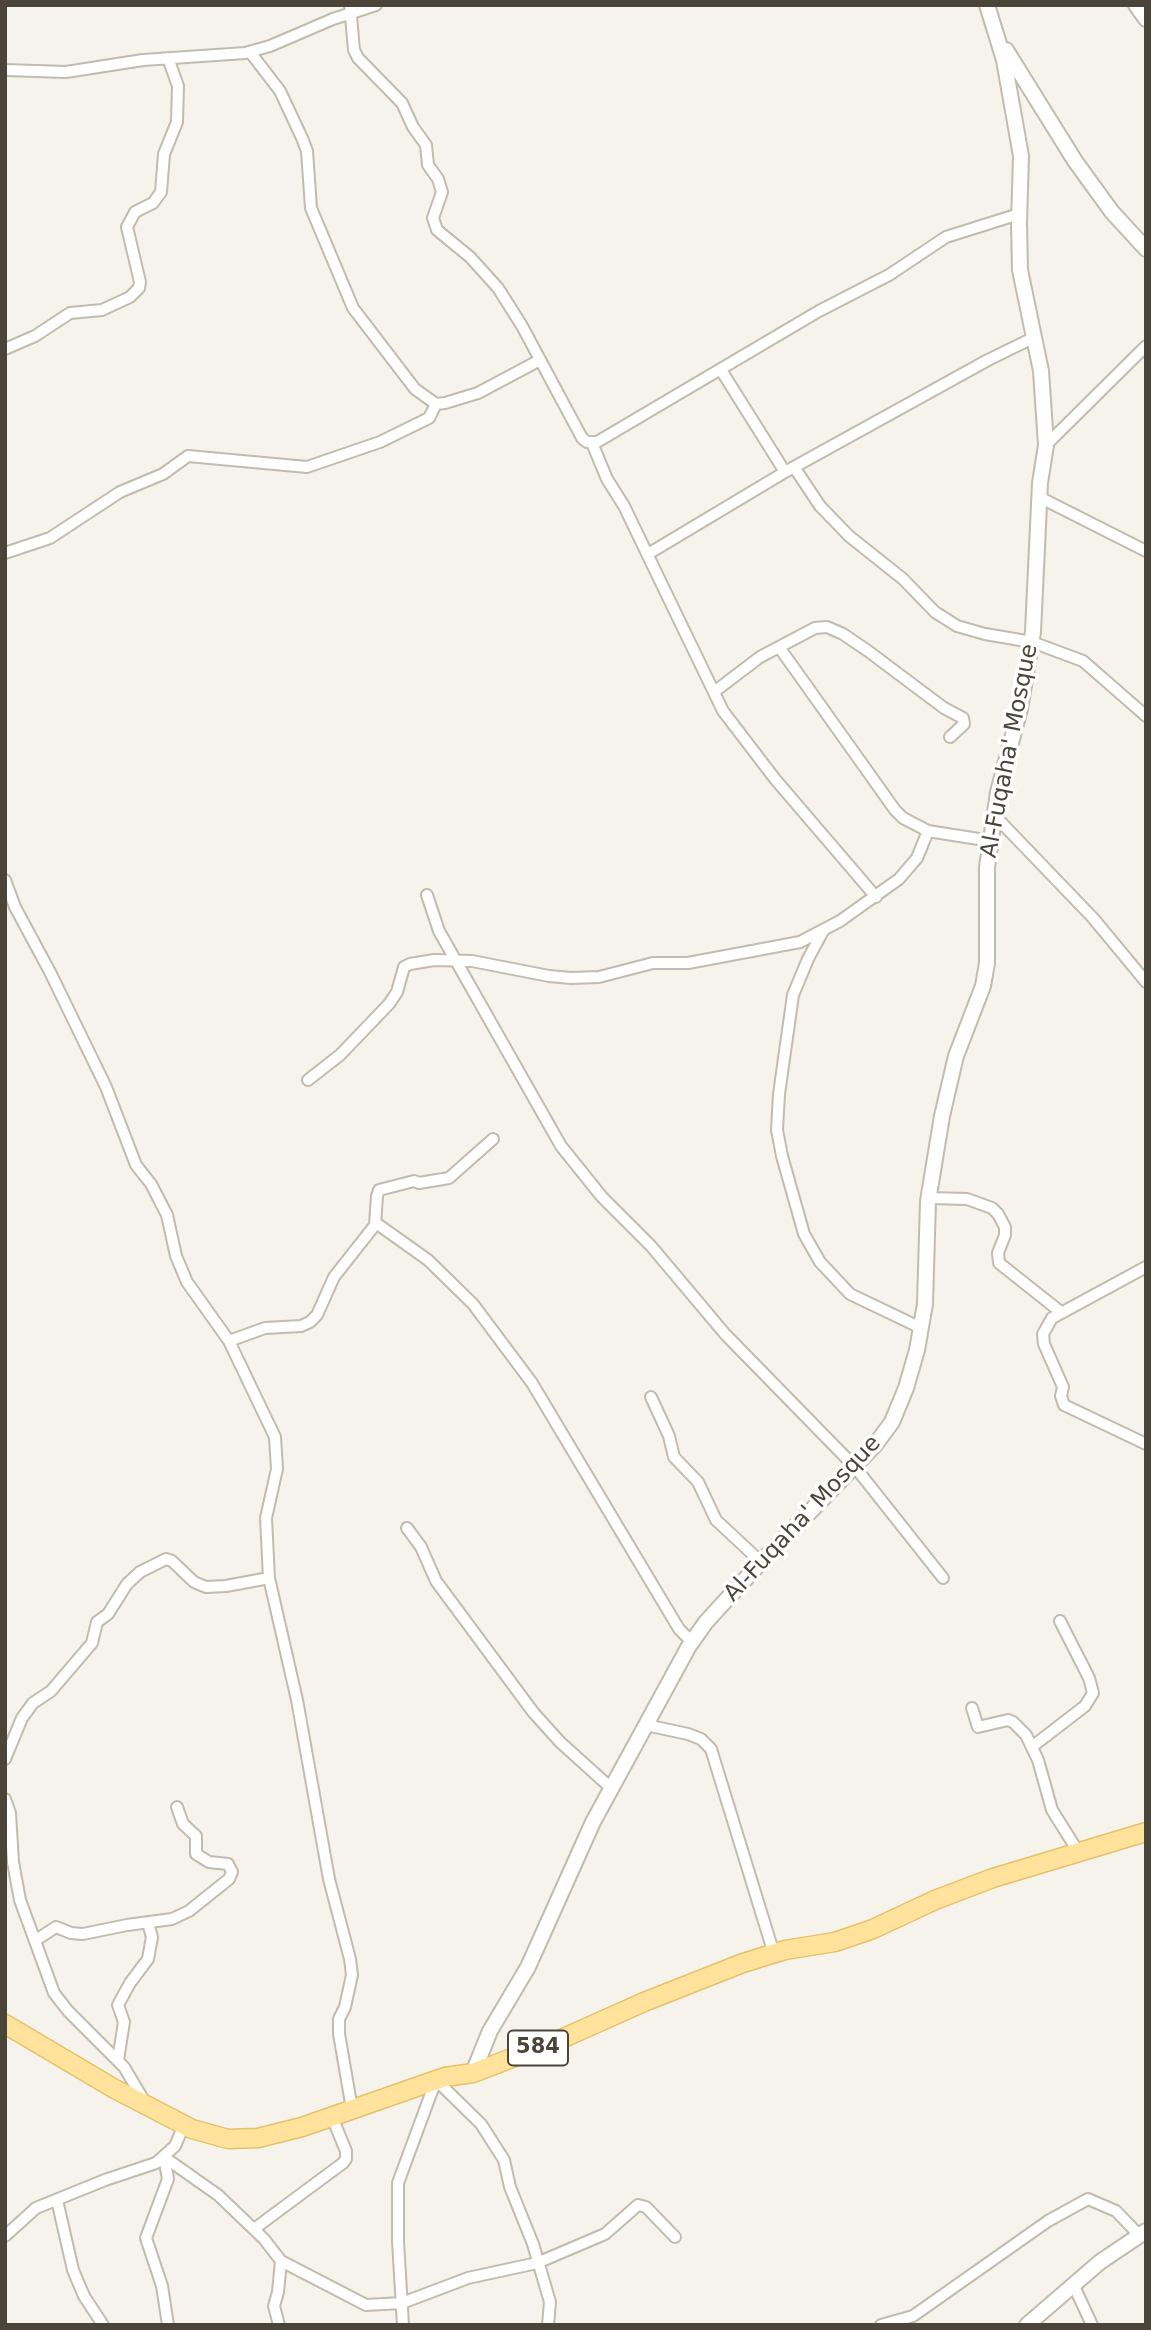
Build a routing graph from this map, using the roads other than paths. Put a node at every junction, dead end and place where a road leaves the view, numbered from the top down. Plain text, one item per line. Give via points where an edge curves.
1 (376, 5) edge
2 (987, 5) edge
3 (1136, 5) edge
4 (351, 9) edge
5 (1146, 19) edge
6 (992, 22) junction
7 (250, 52) junction
8 (168, 58) junction
9 (5, 69) edge
10 (1019, 215) junction
11 (1146, 249) edge
12 (1035, 337) junction
13 (1146, 346) edge
14 (5, 349) edge
15 (540, 360) junction
16 (721, 370) junction
17 (436, 404) junction
18 (592, 443) junction
19 (1046, 445) junction
20 (790, 469) junction
21 (1039, 496) junction
22 (1146, 551) edge
23 (5, 553) edge
24 (648, 554) junction
25 (1032, 642) junction
26 (779, 647) junction
27 (714, 692) junction
28 (1146, 716) edge
29 (950, 737) dead end
30 (995, 816) junction
31 (928, 831) junction
32 (991, 841) junction
33 (5, 880) edge
34 (427, 895) dead end
35 (876, 897) junction
36 (10, 911) edge
37 (824, 929) junction
38 (456, 961) junction
39 (1146, 982) edge
40 (308, 1080) dead end
41 (493, 1139) dead end
42 (929, 1198) junction
43 (376, 1223) junction
44 (1146, 1268) edge
45 (1062, 1312) junction
46 (921, 1328) junction
47 (229, 1341) junction
48 (651, 1397) dead end
49 (1146, 1444) edge
50 (855, 1467) junction
51 (407, 1528) dead end
52 (761, 1562) junction
53 (269, 1578) junction
54 (943, 1578) dead end
55 (1059, 1621) dead end
56 (692, 1642) junction
57 (972, 1709) dead end
58 (646, 1725) junction
59 (1032, 1746) junction
60 (5, 1759) edge
61 (611, 1788) junction
62 (5, 1799) edge
63 (177, 1807) dead end
64 (1146, 1832) edge
65 (1146, 1842) edge
66 (1079, 1853) junction
67 (19, 1894) junction
68 (5, 1895) edge
69 (148, 1923) junction
70 (36, 1940) junction
71 (774, 1954) junction
72 (5, 2024) edge
73 (118, 2060) junction
74 (473, 2073) junction
75 (436, 2080) junction
76 (147, 2107) junction
77 (352, 2109) junction
78 (332, 2116) junction
79 (184, 2125) junction
80 (164, 2157) junction
81 (57, 2200) junction
82 (254, 2229) junction
83 (1142, 2233) edge
84 (5, 2236) edge
85 (675, 2237) dead end
86 (281, 2261) junction
87 (537, 2263) junction
88 (1073, 2284) junction
89 (402, 2303) junction
90 (103, 2325) edge
91 (168, 2325) edge
92 (279, 2325) edge
93 (403, 2325) edge
94 (548, 2325) edge
95 (881, 2325) edge
96 (1027, 2325) edge
97 (1092, 2325) edge

1 - 4 street
2 - 6 street, Al-Fuqaha' Mosque
3 - 5 street
4 - 7 street
4 - 15 street via 358,58 402,103 426,145 428,165 442,192 433,218 436,230 470,257 498,288
6 - 10 street, Al-Fuqaha' Mosque via 1004,60 1021,156
6 - 11 street via 1074,161
7 - 8 street
7 - 17 street via 280,91 302,138 311,208 353,308 415,389
8 - 9 street via 66,72
8 - 14 street via 178,86 177,122 164,154 161,192 135,212 127,227 139,288 130,298 102,310 70,313
10 - 12 street, Al-Fuqaha' Mosque via 1020,270
10 - 16 street via 946,237 889,275
12 - 19 street, Al-Fuqaha' Mosque
12 - 20 street
13 - 19 street
15 - 17 street via 478,393
15 - 18 street via 582,438
16 - 18 street
16 - 20 street
17 - 23 street via 429,418 307,467 188,456 163,474 80,516 58,534
18 - 24 street
19 - 21 street, Al-Fuqaha' Mosque
20 - 24 street
20 - 25 street via 849,536 903,579 935,612 957,626
21 - 22 street
21 - 25 street, Al-Fuqaha' Mosque
24 - 27 street
25 - 28 street via 1083,661
25 - 30 street, Al-Fuqaha' Mosque
26 - 27 street
26 - 29 street via 821,626 843,634 963,719 964,724
26 - 31 street via 897,812
27 - 35 street via 744,740
30 - 32 street, Al-Fuqaha' Mosque
30 - 39 street via 1093,918
31 - 32 street
31 - 35 street via 917,859
32 - 42 street, Al-Fuqaha' Mosque via 987,963 956,1056
33 - 36 street
34 - 38 street
35 - 37 street
36 - 47 street via 50,972 106,1087 135,1165 167,1215 187,1282
37 - 38 street via 800,942 764,950 688,963 653,963 598,977 549,976
37 - 46 street via 793,995 779,1094 777,1130 782,1156 804,1234 820,1262 850,1294
38 - 40 street via 419,961 404,967 389,1004 340,1055
38 - 50 street via 561,1146 725,1334
41 - 43 street via 449,1178 379,1190
42 - 45 street via 967,1199 992,1208 1005,1227 999,1262
42 - 46 street, Al-Fuqaha' Mosque
43 - 47 street via 334,1277 313,1321 265,1328
43 - 56 street via 428,1260 473,1304 532,1383 679,1629
44 - 45 street
45 - 49 street via 1052,1318 1043,1334 1063,1387 1064,1405
46 - 50 street, Al-Fuqaha' Mosque via 892,1422
47 - 53 street via 275,1437 276,1469 266,1518
48 - 52 street via 674,1457 698,1482 716,1520
50 - 52 street, Al-Fuqaha' Mosque
50 - 54 street
51 - 61 street via 436,1581 533,1712
52 - 56 street, Al-Fuqaha' Mosque
53 - 60 street via 206,1587 166,1559 140,1572 97,1622 92,1643 22,1717
53 - 77 street via 351,1967 339,2034
55 - 59 street via 1093,1693 1085,1706
56 - 58 street, Al-Fuqaha' Mosque
57 - 59 street via 978,1727 1013,1722
58 - 61 street, Al-Fuqaha' Mosque
58 - 71 street via 688,1734 711,1749
59 - 66 street via 1052,1810
61 - 74 street, Al-Fuqaha' Mosque
62 - 67 street
63 - 69 street via 183,1824 196,1838 197,1856 226,1863 231,1875 189,1911
64 - 66 main road
65 - 66 main road
66 - 71 main road, 584 via 993,1878 835,1942
67 - 68 street
67 - 70 street
69 - 70 street via 83,1934 54,1927
69 - 73 street via 150,1952 118,2006 124,2022
70 - 73 street via 61,2004
71 - 74 main road, 584 via 644,2001
72 - 76 main road, 584
73 - 76 street
74 - 75 main road, 584
75 - 77 main road, 584
75 - 87 street via 481,2124 503,2160
75 - 89 street via 398,2183
76 - 79 main road, 584
77 - 78 main road, 584
78 - 79 main road, 584 via 270,2136 242,2139 214,2136
78 - 82 street via 346,2159
79 - 80 street
80 - 81 street via 149,2167
80 - 82 street via 218,2195
80 - 91 street via 168,2179 146,2238 162,2286
81 - 84 street via 36,2208
81 - 90 street via 73,2270
82 - 86 street
83 - 88 street
83 - 95 street via 1116,2211 1088,2199 1048,2221 914,2316
85 - 87 street via 646,2207 638,2205 605,2234
86 - 89 street via 366,2305
86 - 92 street via 274,2306
87 - 89 street via 468,2278
87 - 94 street via 550,2302
88 - 96 street
88 - 97 street
89 - 93 street

